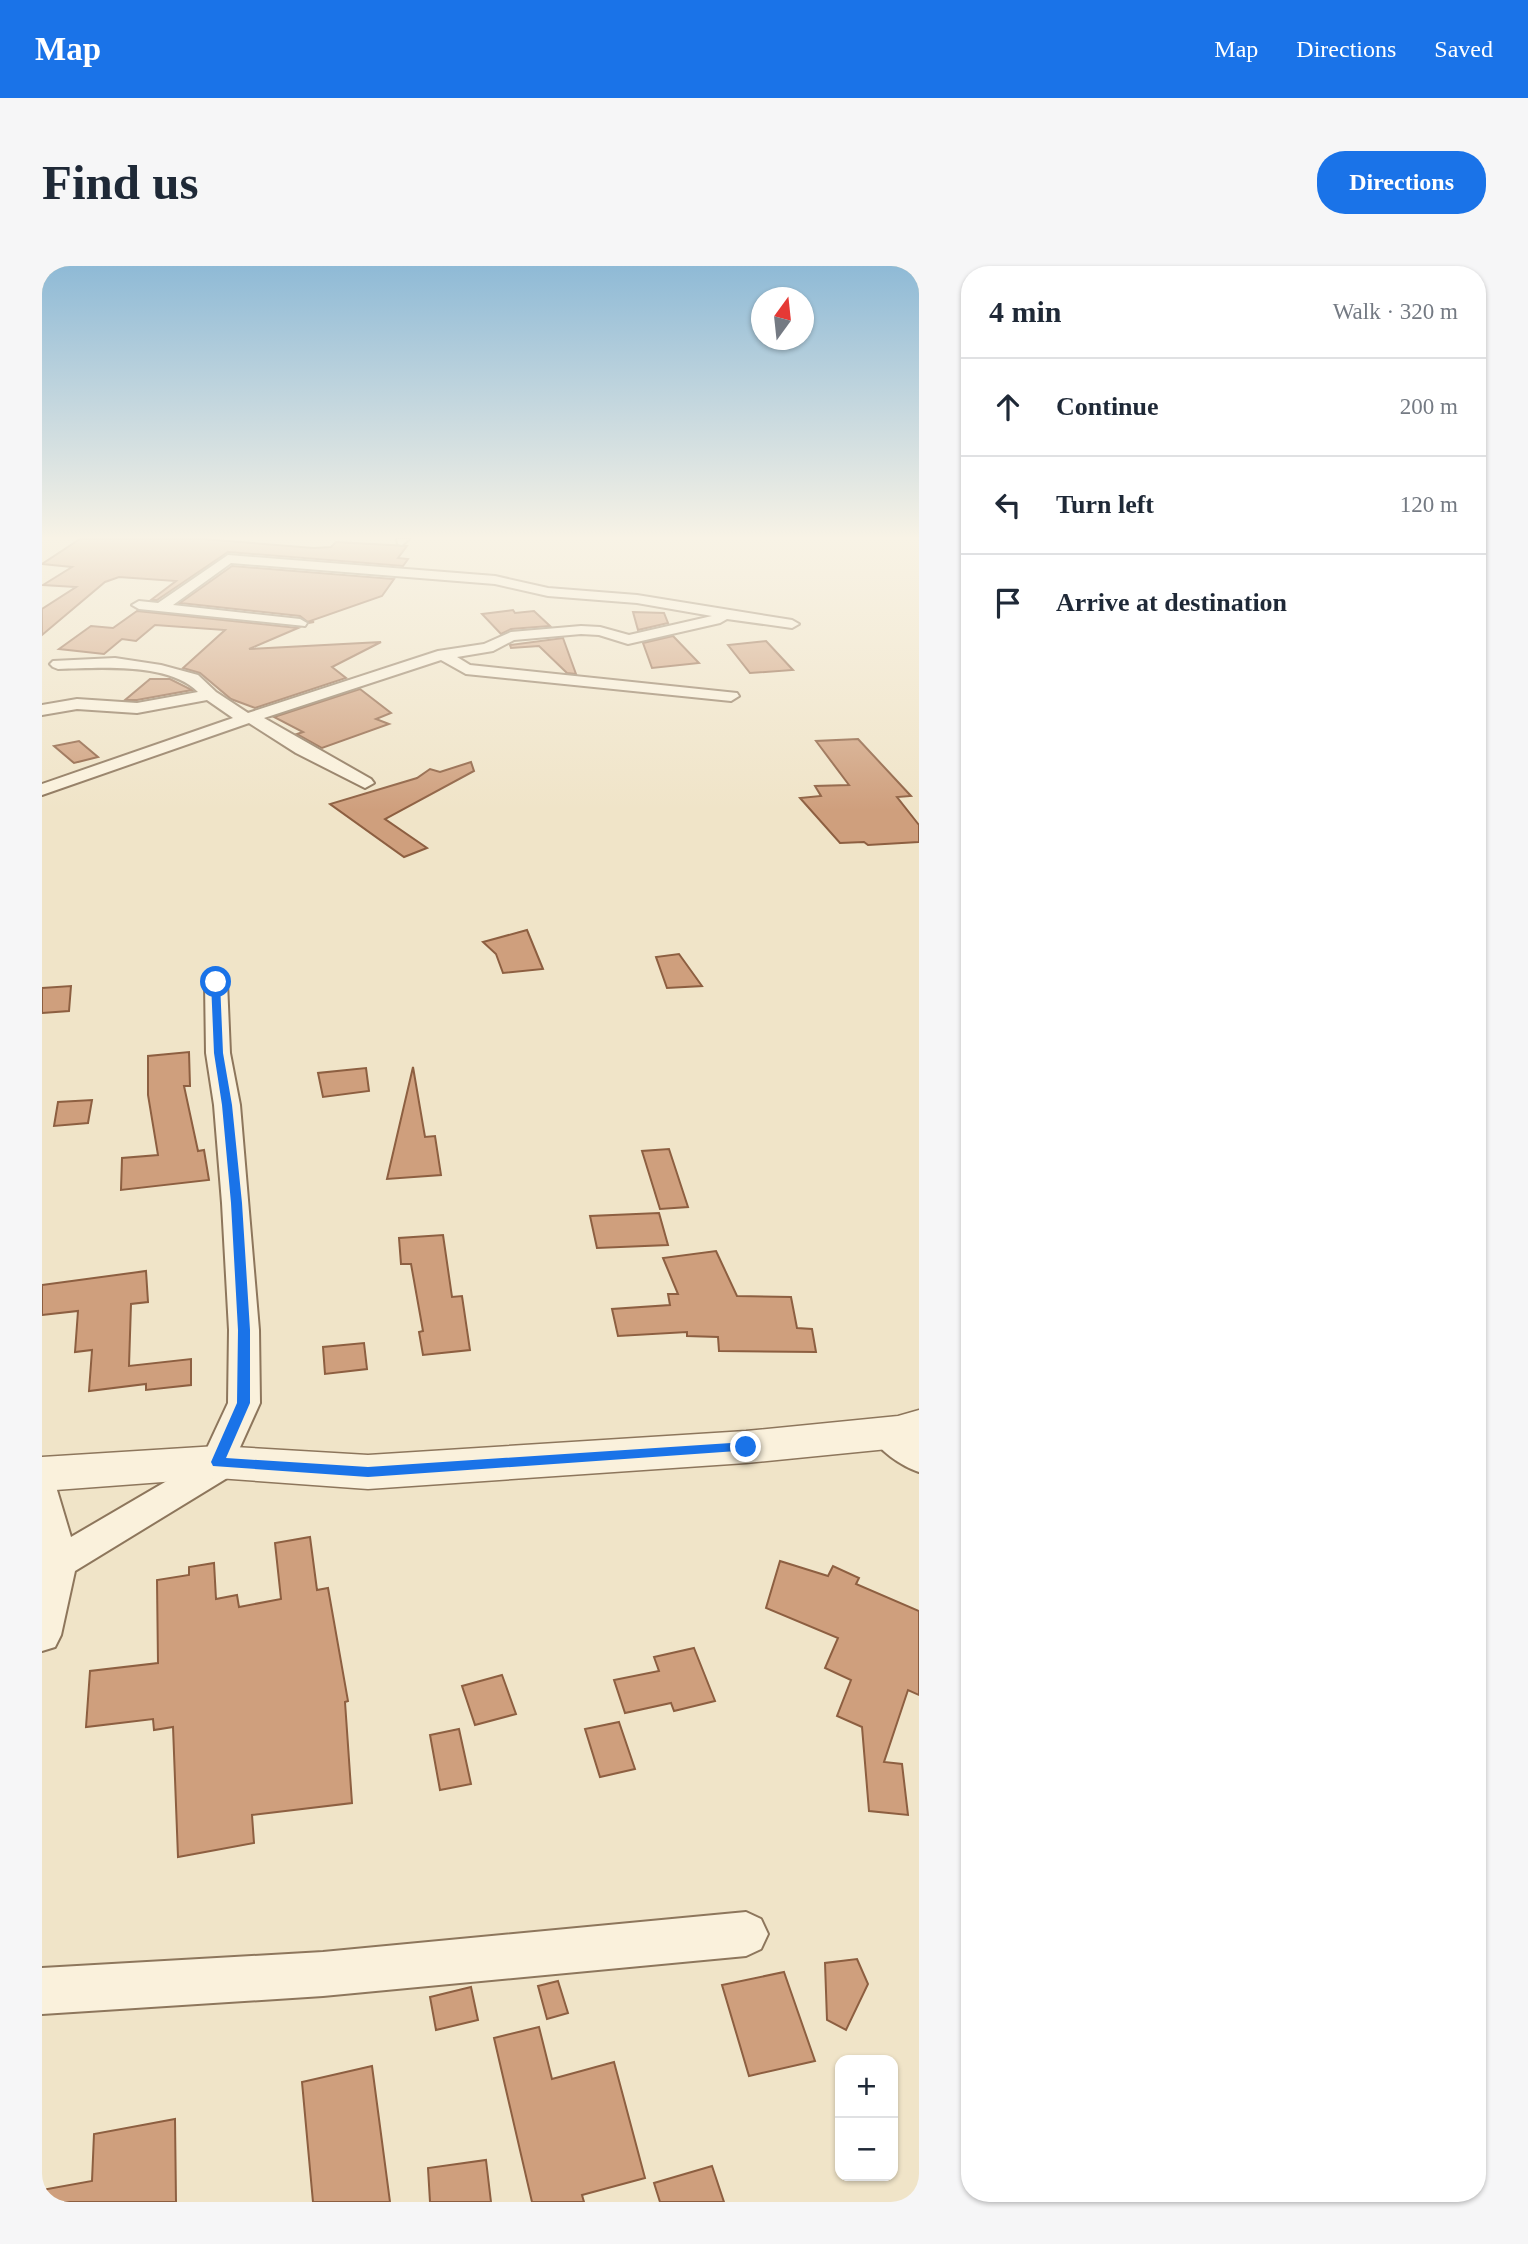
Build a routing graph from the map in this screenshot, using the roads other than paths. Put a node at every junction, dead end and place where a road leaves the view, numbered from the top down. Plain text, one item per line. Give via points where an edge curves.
1 (674, 629) edge
2 (443, 654) junction
3 (58, 664) dead end
4 (210, 695) junction
5 (731, 696) dead end
6 (42, 710) edge
7 (248, 718) junction
8 (365, 782) dead end
9 (42, 790) edge
10 (216, 982) dead end
11 (902, 1429) edge
12 (919, 1459) edge
13 (221, 1462) junction
14 (42, 1474) edge
15 (42, 1490) edge
16 (59, 1562) junction
17 (42, 1635) edge
18 (746, 1934) dead end
19 (42, 1991) edge

1 - 2 street via 628,640 581,630 511,636 488,648
2 - 5 street via 466,669
2 - 7 street
3 - 4 street via 156,668 193,678
4 - 6 street via 137,708 77,704
4 - 7 street
7 - 8 street
7 - 9 street
10 - 13 street via 218,1053 235,1189 244,1330 244,1403
11 - 12 street
11 - 13 street via 746,1447 368,1472
13 - 14 street
13 - 16 street
15 - 16 street
16 - 17 street
18 - 19 street via 323,1974

